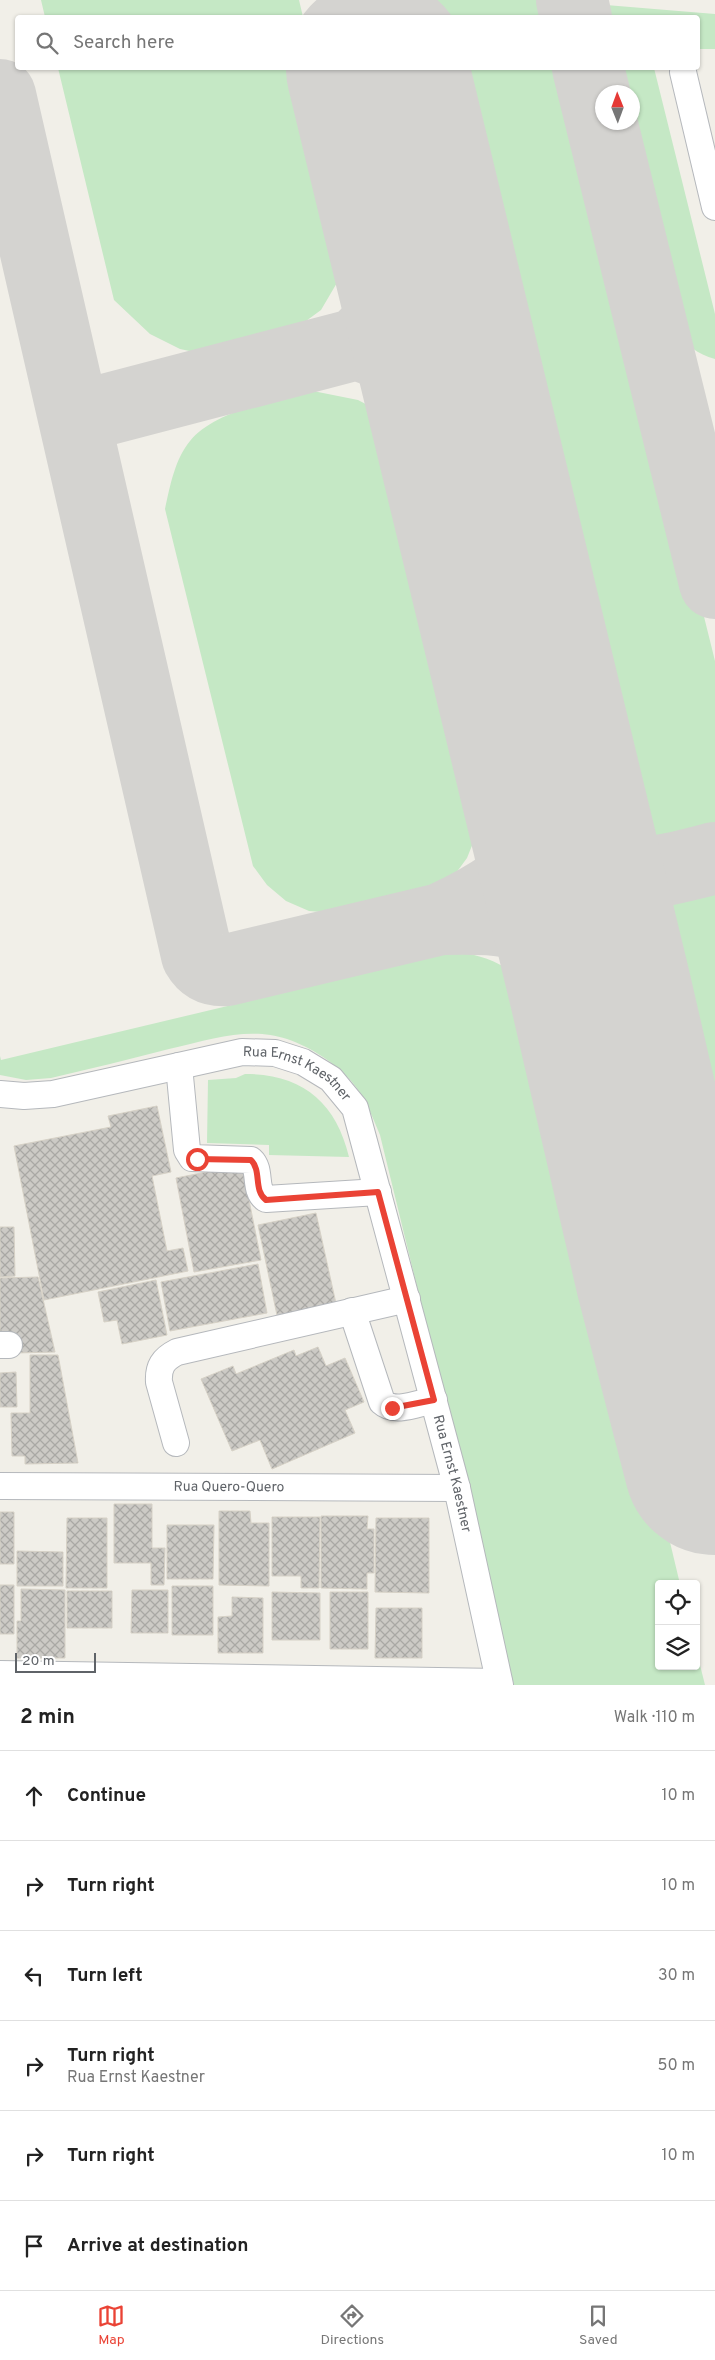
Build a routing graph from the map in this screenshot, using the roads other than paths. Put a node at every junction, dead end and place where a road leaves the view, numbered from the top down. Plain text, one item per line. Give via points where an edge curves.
1 (683, 72) dead end
2 (715, 207) edge
3 (179, 1066) junction
4 (0, 1094) edge
5 (378, 1192) junction
6 (406, 1299) junction
7 (352, 1311) junction
8 (434, 1400) junction
9 (176, 1443) dead end
10 (0, 1486) edge
11 (457, 1488) junction
12 (0, 1674) edge
13 (499, 1683) edge

1 - 2 street
3 - 4 street, Rua Ernst Kaestner via 53,1094
3 - 5 street, Rua Ernst Kaestner via 242,1052 276,1054 303,1062 332,1079 355,1108
3 - 5 street via 187,1150 192,1158 251,1160 256,1167 259,1192 266,1200
5 - 6 street, Rua Ernst Kaestner
6 - 7 street
6 - 8 street, Rua Ernst Kaestner
7 - 8 street via 382,1402 398,1408
7 - 9 street via 168,1356 162,1363 159,1382
8 - 11 street, Rua Ernst Kaestner
10 - 11 street, Rua Quero-Quero
11 - 13 street, Rua Ernst Kaestner
12 - 13 street

